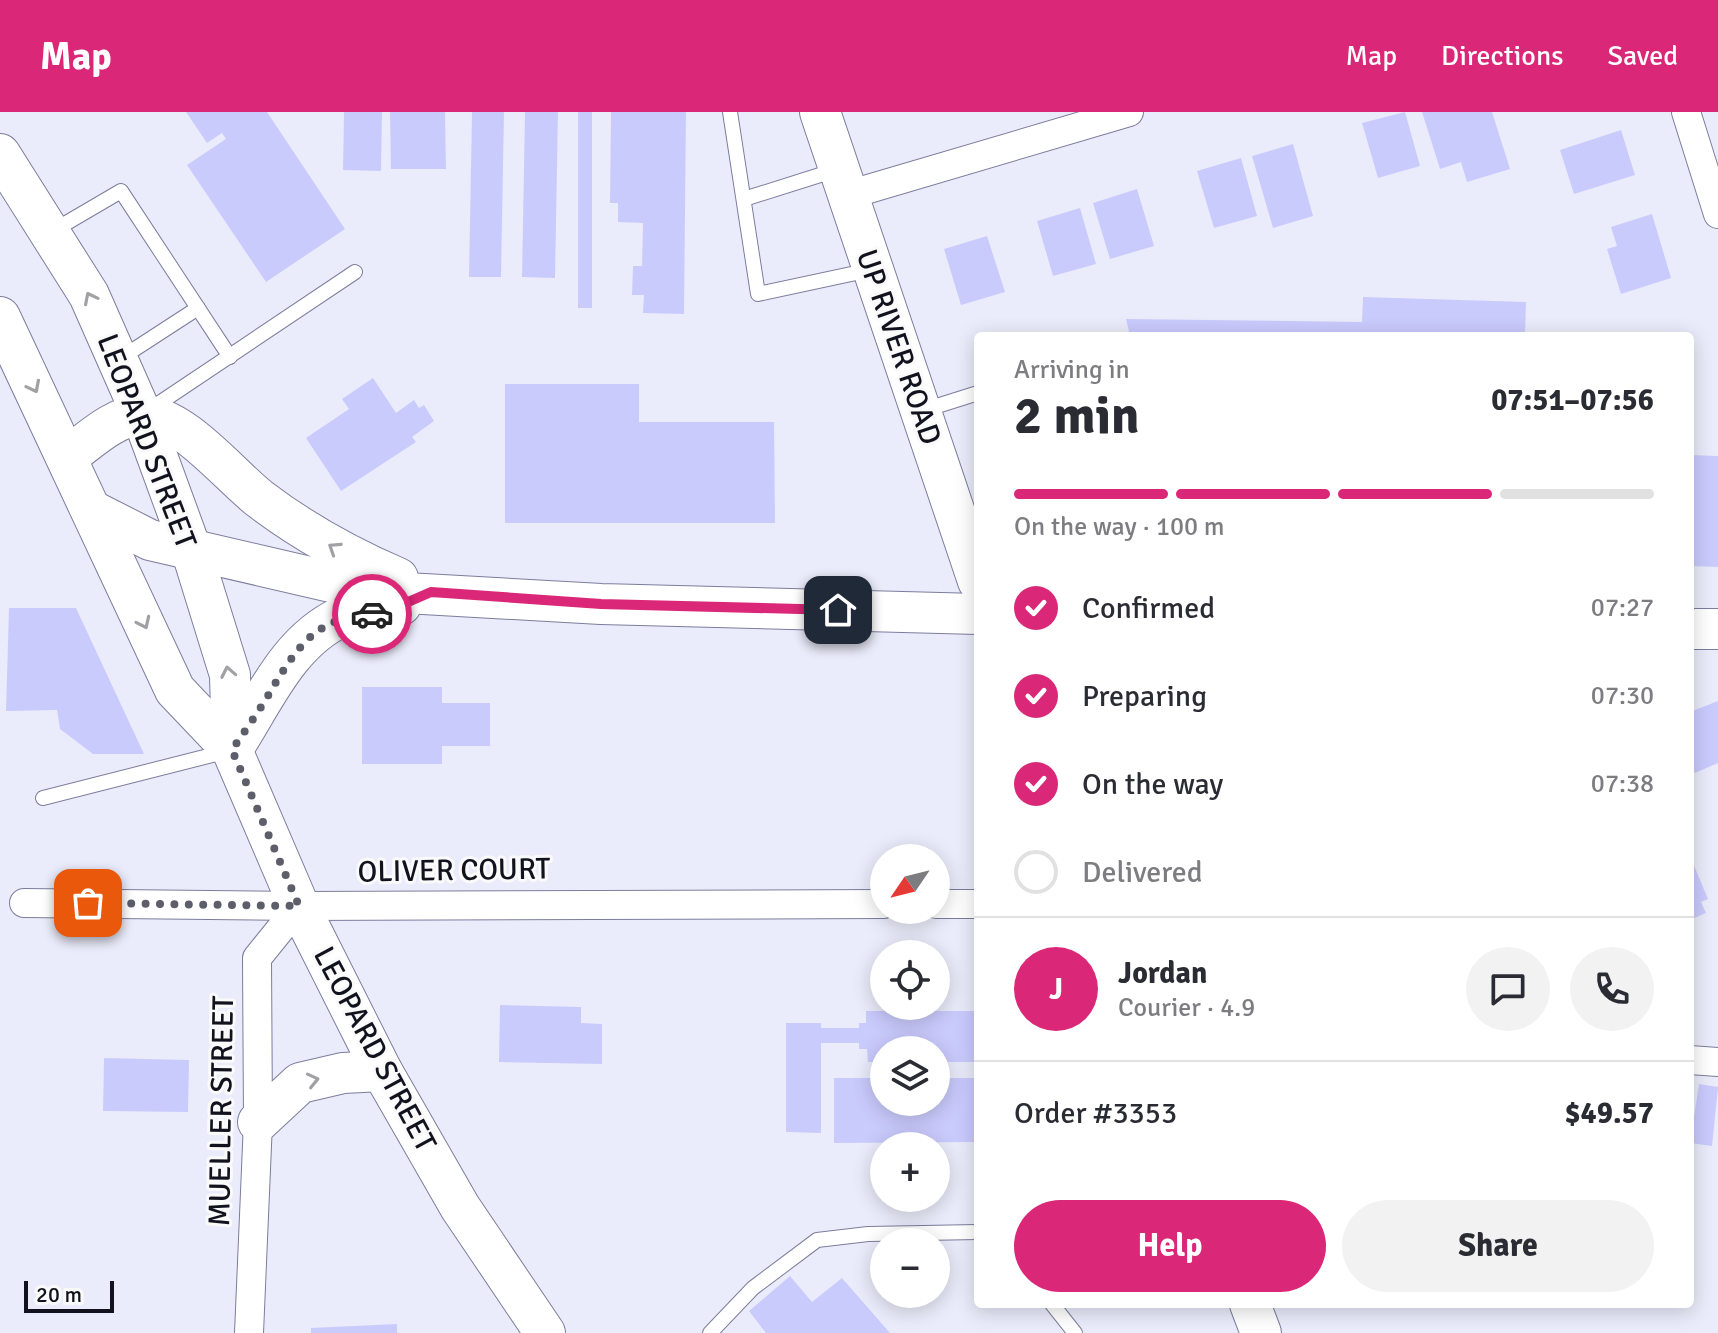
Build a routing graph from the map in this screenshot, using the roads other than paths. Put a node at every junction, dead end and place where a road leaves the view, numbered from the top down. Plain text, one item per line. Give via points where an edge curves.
1 (730, 112) edge
2 (820, 112) edge
3 (1129, 112) edge
4 (1686, 112) edge
5 (0, 154) edge
6 (844, 182) junction
7 (744, 199) junction
8 (1718, 214) edge
9 (51, 232) junction
10 (873, 269) junction
11 (355, 272) dead end
12 (198, 308) junction
13 (4, 338) edge
14 (230, 357) junction
15 (118, 360) junction
16 (974, 394) edge
17 (921, 411) junction
18 (142, 415) junction
19 (67, 457) junction
20 (251, 491) junction
21 (91, 510) junction
22 (204, 552) junction
23 (974, 569) edge
24 (431, 592) junction
25 (974, 614) edge
26 (1694, 629) edge
27 (1718, 629) edge
28 (232, 750) junction
29 (43, 798) dead end
30 (24, 903) dead end
31 (870, 904) edge
32 (950, 904) edge
33 (974, 904) edge
34 (299, 906) junction
35 (1694, 1060) edge
36 (1718, 1062) edge
37 (382, 1071) junction
38 (258, 1122) junction
39 (974, 1232) edge
40 (1055, 1308) edge
41 (1252, 1308) edge
42 (249, 1333) edge
43 (545, 1333) edge
44 (710, 1333) edge
45 (1075, 1333) edge
46 (1261, 1333) edge

1 - 7 lane
2 - 6 main road, UP RIVER ROAD
3 - 6 street
4 - 8 street
5 - 9 main road, LEOPARD STREET
6 - 7 lane
6 - 10 main road, UP RIVER ROAD
7 - 10 lane via 758,294
9 - 12 lane via 121,191
15 -> 9 main road, LEOPARD STREET via 89,295
10 - 17 main road, UP RIVER ROAD
11 - 14 lane
12 - 14 lane
12 - 15 lane
13 -> 19 main road, LEOPARD STREET
14 - 18 lane
15 - 18 main road, LEOPARD STREET
16 - 17 lane
17 - 23 main road, UP RIVER ROAD
18 - 19 main road via 109,426
18 - 20 main road via 183,430
18 - 22 main road, LEOPARD STREET
19 - 21 main road, LEOPARD STREET
20 - 22 main road via 253,519 244,537
24 -> 20 main road via 346,556
21 - 22 main road via 150,540
21 -> 28 main road, LEOPARD STREET via 175,690
22 - 24 main road via 370,591
28 -> 22 main road, LEOPARD STREET via 230,675
24 - 25 main road via 601,604
24 - 28 main road via 383,613 344,616 312,634 292,654
26 - 27 main road
28 - 29 lane
28 - 34 main road, LEOPARD STREET
30 - 34 street, OLIVER COURT
31 - 34 street, OLIVER COURT
32 - 33 street
34 - 37 main road, LEOPARD STREET
34 - 38 street, MUELLER STREET via 257,958
35 - 36 street
38 -> 37 main road via 300,1083
37 - 43 main road, LEOPARD STREET via 460,1207
38 - 42 street, MUELLER STREET
39 - 44 lane via 817,1240 753,1288
40 - 45 lane
41 - 46 main road

